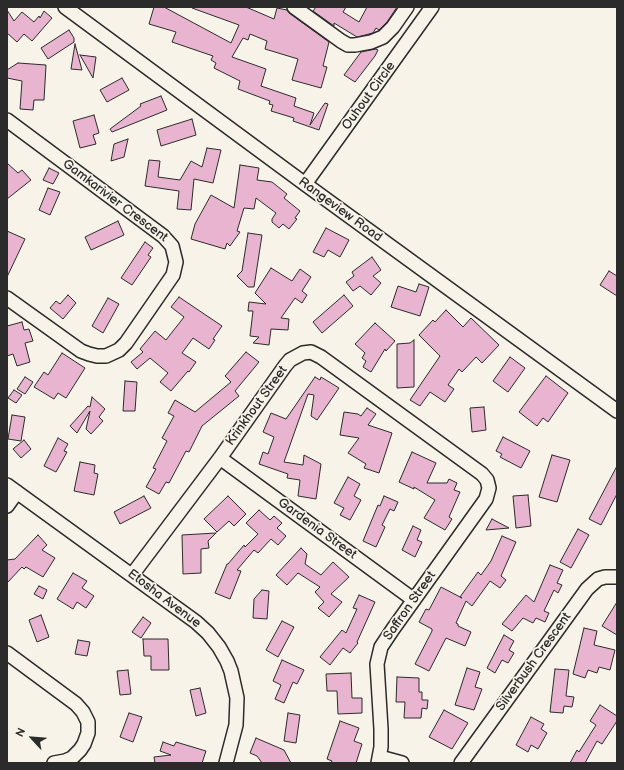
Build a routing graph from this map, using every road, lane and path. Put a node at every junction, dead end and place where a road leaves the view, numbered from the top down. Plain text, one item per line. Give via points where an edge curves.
1 (65, 7) edge
2 (294, 7) edge
3 (407, 7) edge
4 (432, 7) edge
5 (7, 120) edge
6 (305, 184) junction
7 (7, 298) edge
8 (617, 411) edge
9 (220, 458) junction
10 (489, 488) joint
11 (12, 489) edge
12 (7, 506) edge
13 (132, 575) junction
14 (617, 577) edge
15 (414, 600) junction
16 (7, 653) edge
17 (379, 760) edge
18 (54, 763) edge
19 (226, 763) edge
20 (402, 763) edge
21 (461, 763) edge

1 - 6 street, Rangeview Road
2 - 3 street via 341,41 355,45 383,37
4 - 6 street, Ouhout Circle
5 - 7 street, Gamkarivier Crescent via 163,236 172,246 176,262 174,275 126,343 119,350 106,356 81,351
6 - 8 street, Rangeview Road
9 - 10 street, Krinkhout Street via 290,360 311,352 482,474
9 - 13 street, Krinkhout Street
9 - 15 street, Gardenia Street
10 - 15 street, Saffron Street via 486,499
11 - 12 street
11 - 13 street, Etosha Avenue
13 - 19 street, Etosha Avenue via 196,622 208,633 227,661 235,683 237,710 236,725
14 - 21 street, Silverbush Crescent via 598,579 587,590
15 - 17 street, Saffron Street via 383,644 378,657 381,729
16 - 18 street via 79,707 88,722 88,733 77,754 65,761
17 - 20 street

